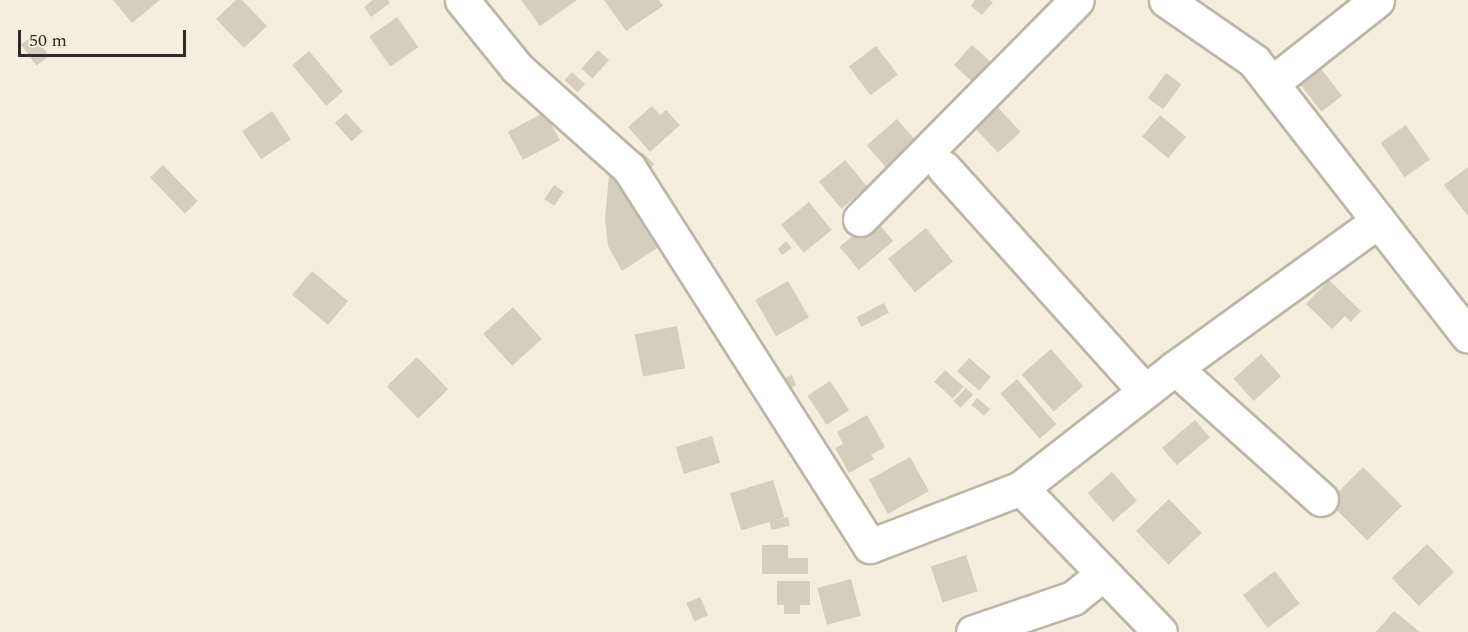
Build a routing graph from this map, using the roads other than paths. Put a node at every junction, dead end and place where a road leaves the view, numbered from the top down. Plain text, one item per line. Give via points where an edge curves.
1 (462, 0) edge
2 (1077, 0) edge
3 (1166, 0) edge
4 (1377, 0) edge
5 (1272, 83) junction
6 (944, 168) dead end
7 (860, 219) dead end
8 (1378, 221) junction
9 (1468, 336) edge
10 (1174, 368) junction
11 (1145, 391) junction
12 (1021, 488) junction
13 (1321, 499) dead end
14 (1103, 574) junction
15 (973, 632) edge
16 (1160, 632) edge

1 - 12 street via 517,68 629,168 870,546
2 - 7 street
3 - 5 street via 1254,61
4 - 5 street
5 - 8 street
6 - 11 street
8 - 9 street
8 - 10 street
10 - 11 street
10 - 13 street
11 - 12 street
12 - 14 street
14 - 15 street via 1072,598
14 - 16 street

